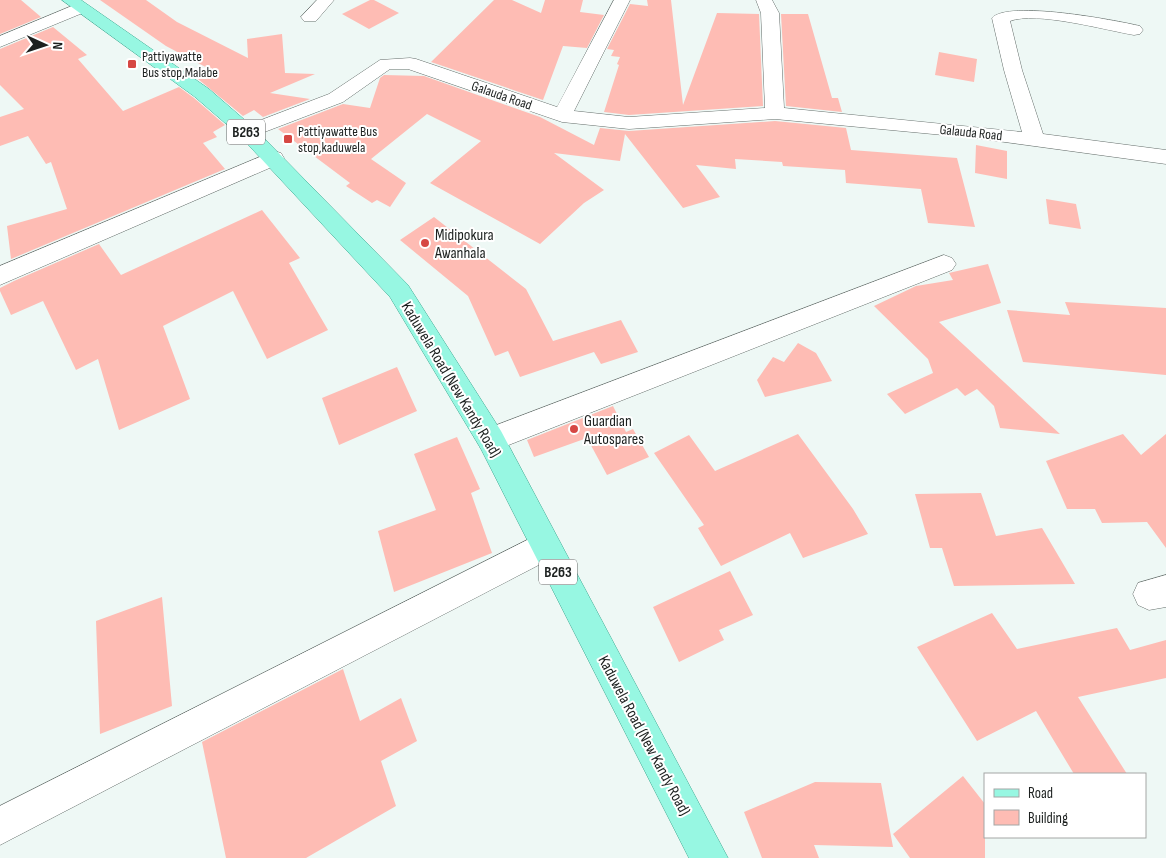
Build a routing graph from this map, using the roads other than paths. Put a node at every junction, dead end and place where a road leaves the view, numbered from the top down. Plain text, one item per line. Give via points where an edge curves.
1 (326, 0) edge
2 (622, 0) edge
3 (764, 0) edge
4 (74, 4) edge
5 (310, 17) dead end
6 (1134, 30) dead end
7 (0, 42) edge
8 (775, 113) junction
9 (562, 116) junction
10 (247, 132) junction
11 (1035, 140) junction
12 (1166, 157) edge
13 (274, 158) junction
14 (944, 264) dead end
15 (0, 276) edge
16 (490, 440) junction
17 (545, 546) junction
18 (0, 826) edge
19 (709, 858) edge

1 - 5 street
2 - 9 street
3 - 8 street via 770,13
4 - 7 street
4 - 10 main road, Kaduwela Road (New Kandy Road) / B263 via 202,93
6 - 11 street via 1036,14 1015,13 1001,18
8 - 9 street, Galauda Road via 629,123
8 - 11 street, Galauda Road
9 - 10 street, Galauda Road via 410,63 386,64 336,98
10 - 13 main road, Kaduwela Road (New Kandy Road) / B263
11 - 12 street, Galauda Road
13 - 15 street
13 - 16 main road, Kaduwela Road (New Kandy Road) / B263 via 399,290
14 - 16 street
16 - 17 main road, Kaduwela Road (New Kandy Road) / B263
17 - 18 street
17 - 19 main road, Kaduwela Road (New Kandy Road) / B263

